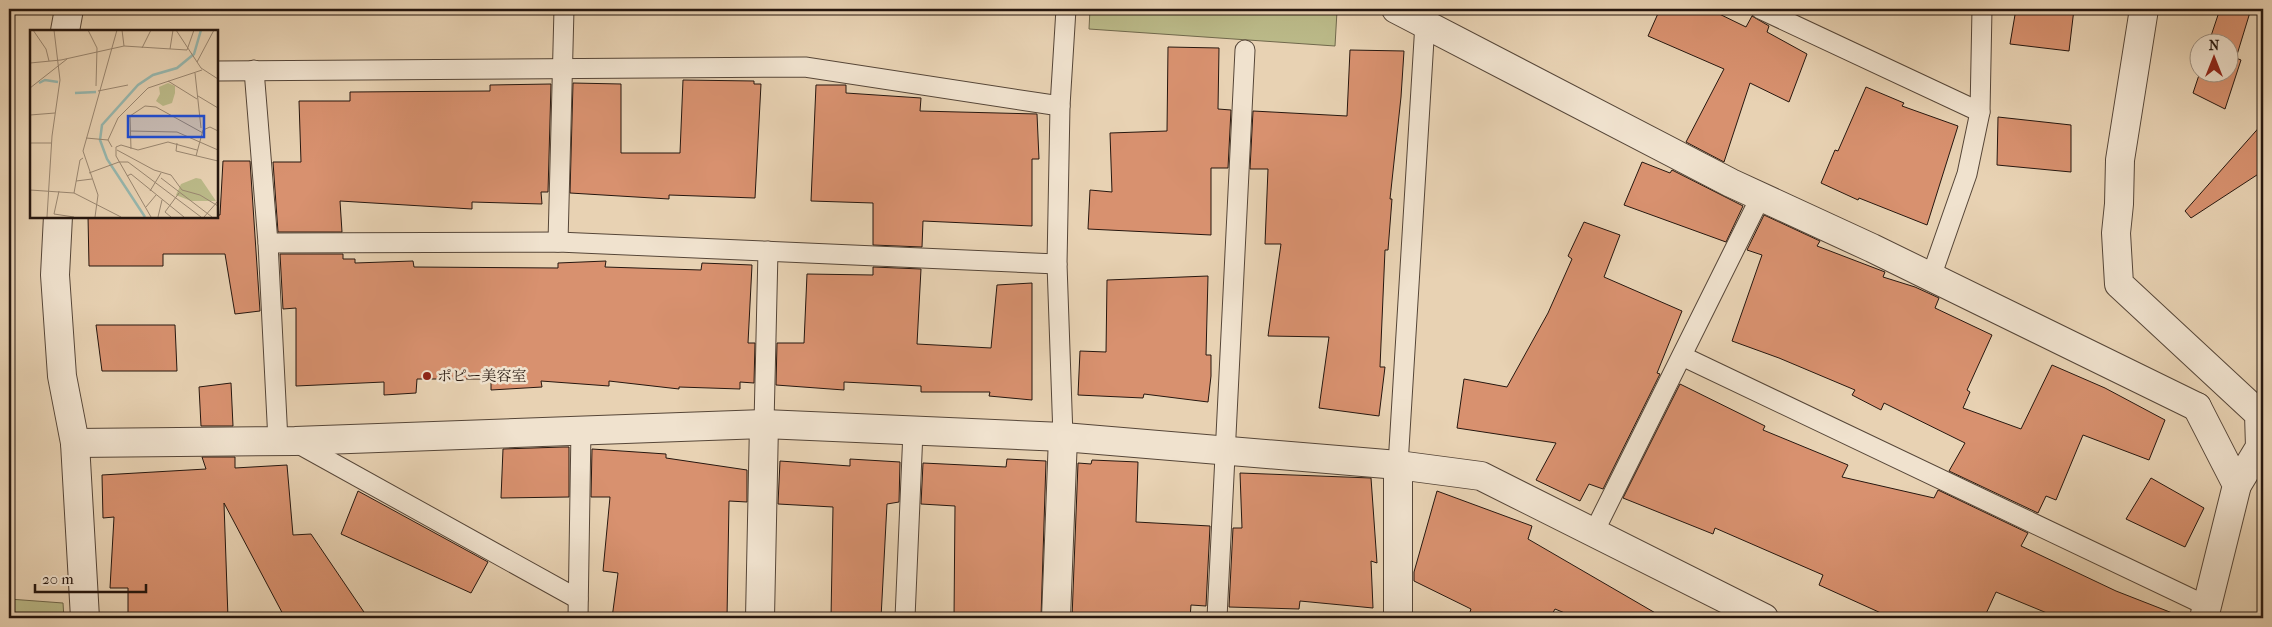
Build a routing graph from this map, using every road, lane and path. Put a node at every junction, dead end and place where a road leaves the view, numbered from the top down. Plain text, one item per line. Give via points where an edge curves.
1 (70, 9) edge
2 (564, 9) edge
3 (1066, 9) edge
4 (1396, 9) edge
5 (1760, 9) edge
6 (1982, 9) edge
7 (2144, 9) edge
8 (1424, 22) junction
9 (65, 30) edge
10 (1245, 50) dead end
11 (563, 68) junction
12 (254, 70) junction
13 (218, 71) edge
14 (1060, 106) junction
15 (1980, 112) junction
16 (1761, 196) junction
17 (58, 218) edge
18 (558, 242) junction
19 (268, 243) junction
20 (768, 251) junction
21 (1057, 264) junction
22 (1931, 277) junction
23 (1682, 356) junction
24 (2261, 412) edge
25 (764, 424) junction
26 (581, 430) junction
27 (913, 431) junction
28 (1063, 437) junction
29 (286, 441) junction
30 (75, 443) junction
31 (1226, 450) junction
32 (1398, 465) junction
33 (2237, 485) junction
34 (1594, 532) junction
35 (578, 599) junction
36 (2205, 612) edge
37 (85, 618) edge
38 (578, 618) edge
39 (760, 618) edge
40 (905, 618) edge
41 (1056, 618) edge
42 (1217, 618) edge
43 (1398, 618) edge
44 (1764, 618) edge

1 - 9 street
2 - 11 lane
3 - 14 lane
4 - 8 street
5 - 15 lane
6 - 15 lane
7 - 24 street via 2120,160 2116,233 2119,284
8 - 16 street
8 - 32 lane
10 - 31 lane
11 - 12 lane
11 - 14 lane via 805,67
11 - 18 lane
12 - 13 lane
12 - 19 lane
14 - 21 lane
15 - 22 lane via 1967,174
16 - 22 street
16 - 23 lane
17 - 30 street via 55,275 62,376
18 - 19 lane
18 - 20 lane
19 - 29 lane
20 - 21 lane
20 - 25 lane
21 - 28 lane
22 - 33 street via 2197,407
23 - 34 lane
23 - 36 lane
24 - 33 street via 2260,447
25 - 26 street
25 - 27 street
25 - 39 street
26 - 29 street
26 - 35 lane
27 - 28 street
27 - 40 lane
28 - 31 street
28 - 41 street
29 - 30 street
29 - 35 lane
30 - 37 street
31 - 32 street
31 - 42 lane
32 - 34 street via 1482,476
32 - 43 street
33 - 36 street
34 - 44 street
35 - 38 lane

